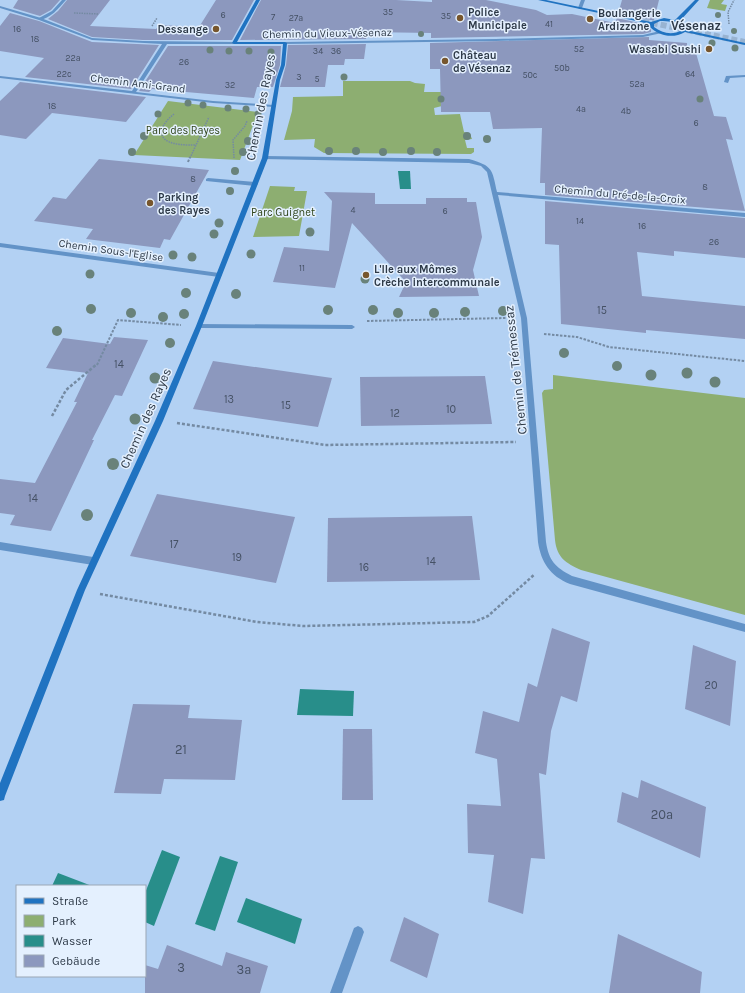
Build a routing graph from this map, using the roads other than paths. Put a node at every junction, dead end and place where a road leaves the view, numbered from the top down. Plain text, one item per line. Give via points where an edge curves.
1 (64, 0) edge
2 (258, 0) edge
3 (540, 0) edge
4 (583, 0) edge
5 (697, 0) edge
6 (0, 7) edge
7 (580, 8) junction
8 (40, 19) junction
9 (676, 22) junction
10 (652, 24) junction
11 (684, 31) junction
12 (660, 32) junction
13 (164, 42) junction
14 (234, 43) junction
15 (285, 43) junction
16 (745, 44) edge
17 (745, 76) edge
18 (0, 77) edge
19 (726, 82) dead end
20 (133, 93) junction
21 (274, 106) junction
22 (264, 158) junction
23 (208, 180) dead end
24 (255, 184) junction
25 (494, 193) junction
26 (745, 215) edge
27 (0, 245) edge
28 (219, 275) junction
29 (200, 326) junction
30 (352, 327) road end
31 (0, 546) edge
32 (93, 562) junction
33 (745, 628) edge
34 (0, 796) edge
35 (358, 932) dead end
36 (336, 993) edge

1 - 8 street via 53,12
2 - 14 street
3 - 7 street
4 - 7 street
5 - 9 street
6 - 8 street, Chemin du Vieux-Vésenaz
7 - 10 street
8 - 13 street, Chemin du Vieux-Vésenaz via 92,39
9 - 10 street via 661,20
9 - 11 street via 684,26
10 - 12 street via 652,27
11 - 12 street via 674,35
11 - 16 street
12 - 15 street, Chemin du Vieux-Vésenaz via 643,36
13 - 14 street, Chemin du Vieux-Vésenaz
13 - 20 street
14 - 15 street, Chemin du Vieux-Vésenaz
15 - 21 street, Chemin des Rayes
17 - 19 street via 728,78
18 - 20 street, Chemin Ami-Grand
20 - 21 street, Chemin Ami-Grand
21 - 22 street, Chemin des Rayes
22 - 24 street, Chemin des Rayes
22 - 25 street, Chemin de Trémessaz via 469,161 483,165 490,172
23 - 24 street
24 - 28 street, Chemin des Rayes
25 - 26 street, Chemin du Pré-de-la-Croix
25 - 33 street, Chemin de Trémessaz via 526,331 542,542 548,563 557,573 570,580
27 - 28 street, Chemin Sous-l'Eglise
28 - 29 street, Chemin des Rayes
29 - 30 street
29 - 32 street, Chemin des Rayes
31 - 32 street
32 - 34 street, Chemin des Rayes
35 - 36 street

